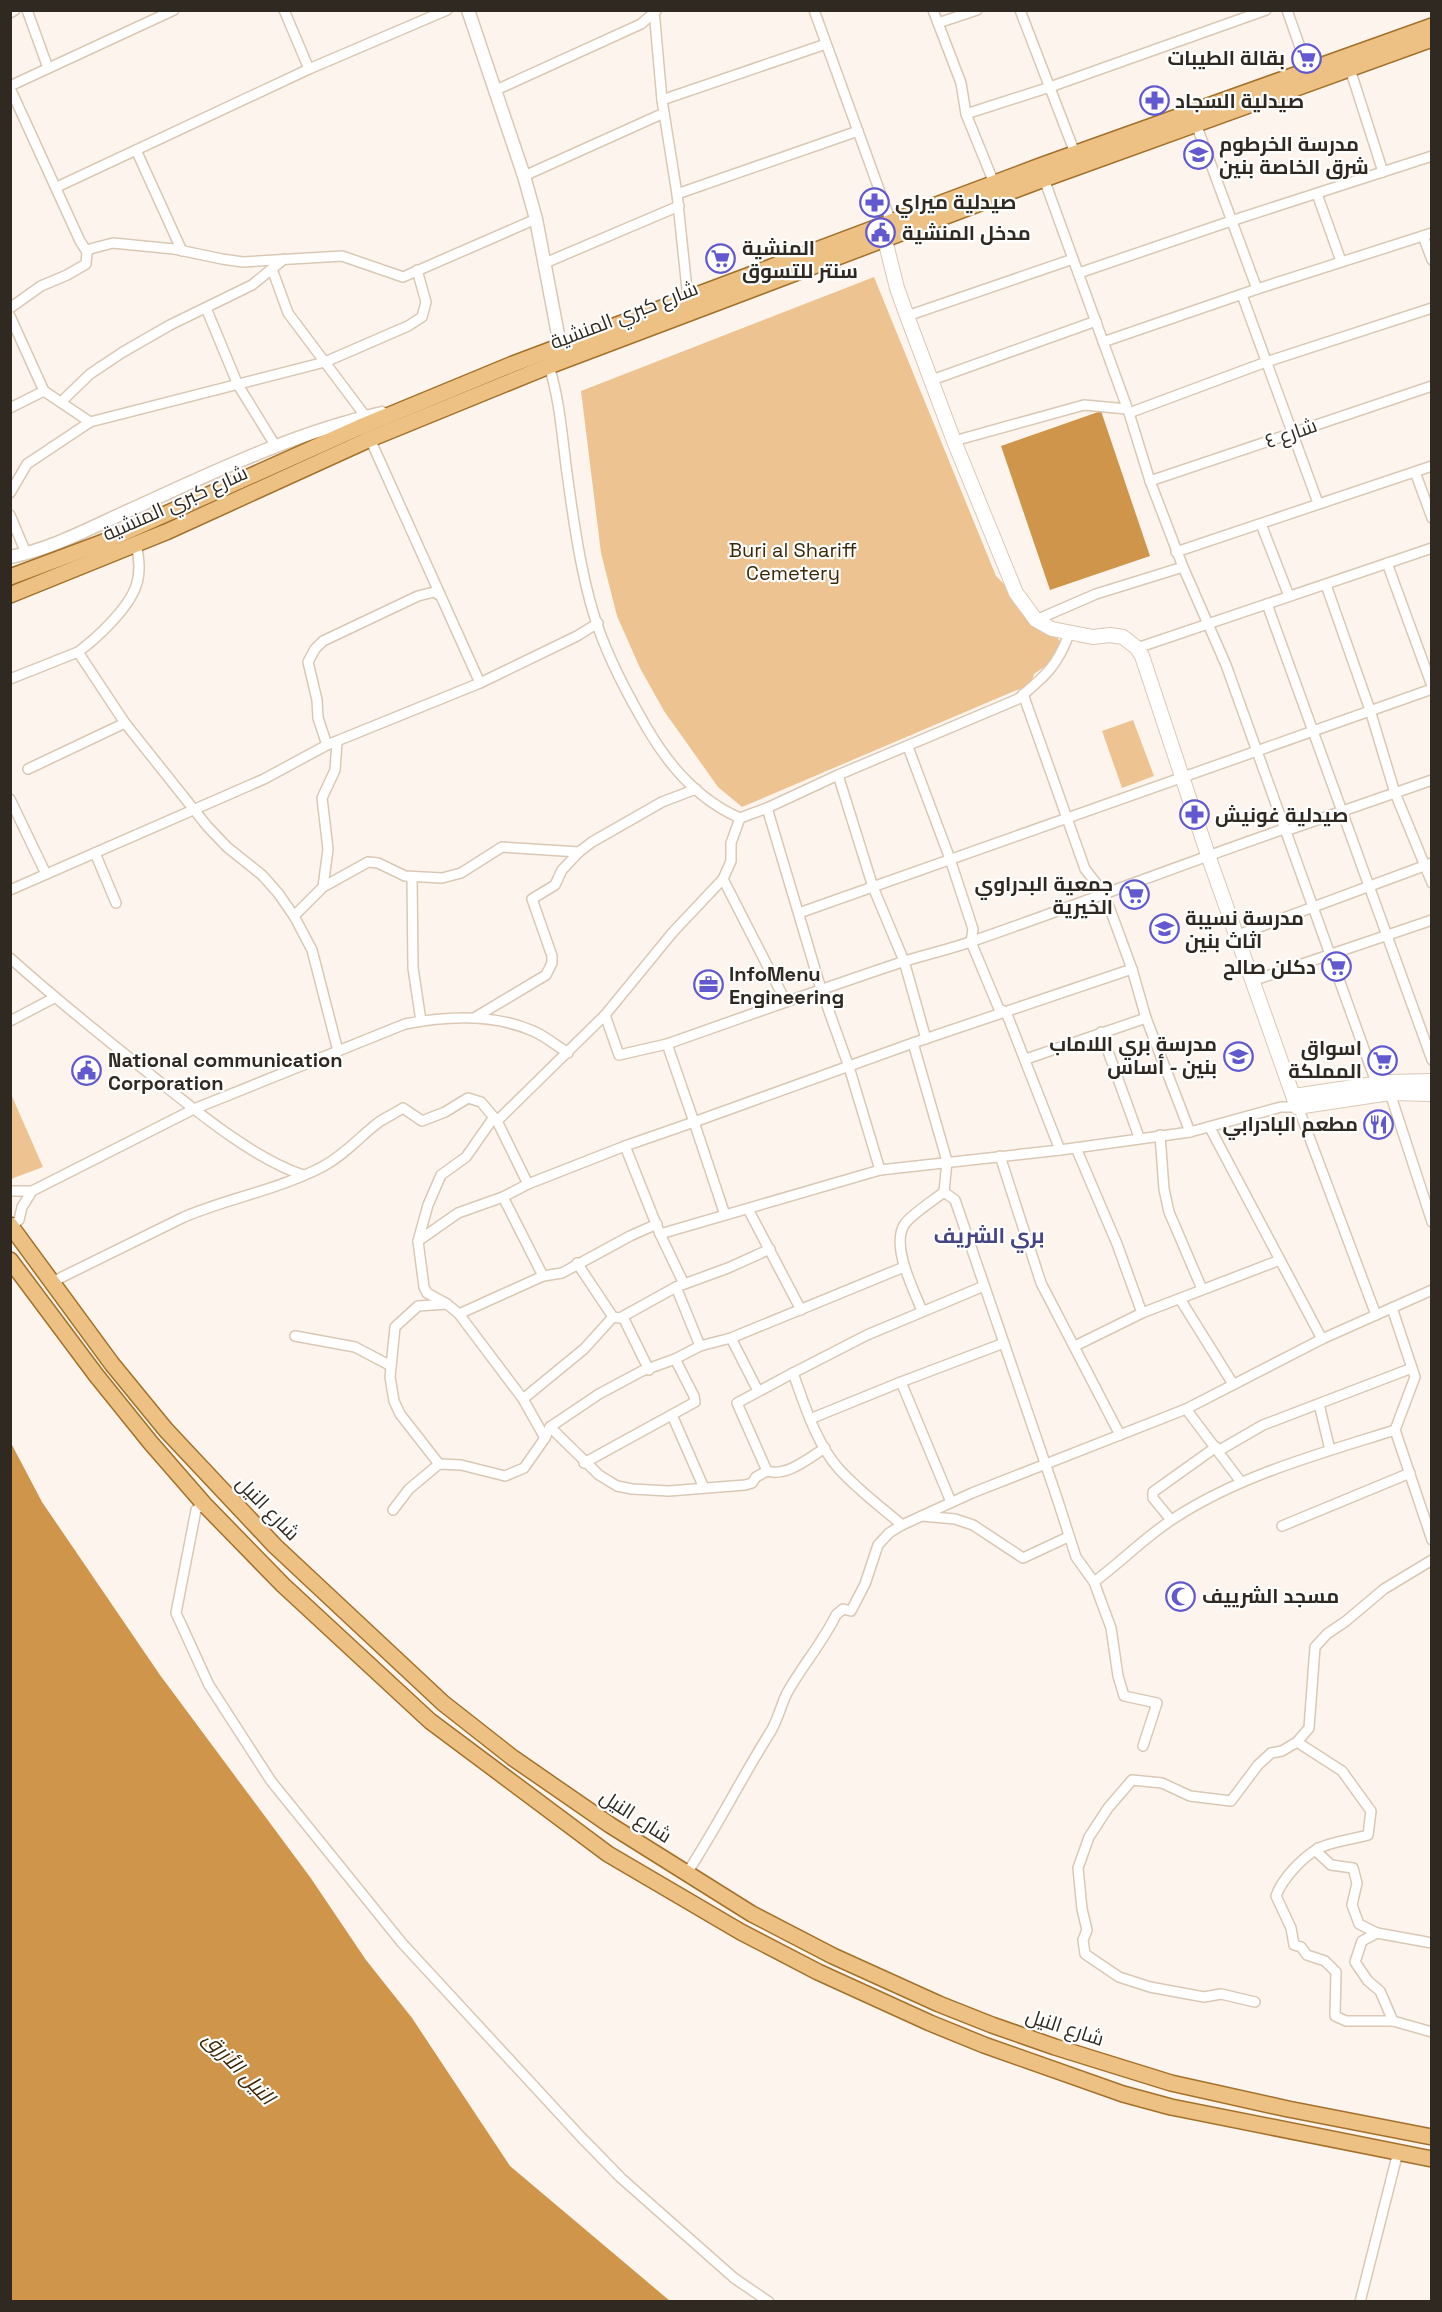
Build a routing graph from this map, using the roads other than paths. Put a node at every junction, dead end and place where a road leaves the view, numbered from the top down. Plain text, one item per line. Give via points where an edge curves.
1 (15, 10) edge
2 (27, 10) edge
3 (174, 10) edge
4 (284, 10) edge
5 (447, 10) edge
6 (468, 10) edge
7 (814, 10) edge
8 (933, 10) edge
9 (977, 10) edge
10 (1020, 10) edge
11 (1266, 10) edge
12 (1287, 10) edge
13 (655, 11) edge
14 (10, 13) edge
15 (938, 23) junction
16 (1431, 26) edge
17 (1431, 39) edge
18 (826, 44) junction
19 (48, 68) junction
20 (309, 69) junction
21 (1350, 69) junction
22 (1308, 70) junction
23 (10, 87) edge
24 (1050, 87) junction
25 (496, 90) junction
26 (662, 100) junction
27 (664, 113) junction
28 (966, 114) junction
29 (1196, 124) junction
30 (858, 131) junction
31 (136, 150) junction
32 (1075, 153) junction
33 (1431, 156) edge
34 (1383, 172) junction
35 (524, 176) junction
36 (1044, 179) junction
37 (994, 183) junction
38 (57, 186) junction
39 (677, 194) junction
40 (1317, 194) junction
41 (679, 206) junction
42 (536, 219) junction
43 (1231, 220) junction
44 (889, 231) junction
45 (1427, 235) edge
46 (182, 250) junction
47 (87, 252) junction
48 (284, 259) junction
49 (1073, 259) junction
50 (1431, 260) edge
51 (1341, 261) junction
52 (545, 263) junction
53 (272, 269) junction
54 (417, 270) junction
55 (1079, 273) junction
56 (1257, 289) junction
57 (1242, 295) junction
58 (688, 299) junction
59 (10, 308) edge
60 (206, 308) junction
61 (1431, 308) edge
62 (10, 316) edge
63 (907, 316) junction
64 (1096, 321) junction
65 (1103, 342) junction
66 (560, 345) junction
67 (1266, 362) junction
68 (325, 363) junction
69 (549, 366) junction
70 (932, 380) junction
71 (238, 385) junction
72 (1431, 386) edge
73 (44, 390) junction
74 (61, 402) junction
75 (10, 408) edge
76 (403, 408) junction
77 (1128, 411) junction
78 (366, 417) junction
79 (90, 422) junction
80 (1292, 433) junction
81 (370, 439) junction
82 (954, 441) junction
83 (275, 445) junction
84 (1431, 466) edge
85 (1416, 472) junction
86 (1150, 481) junction
87 (10, 493) edge
88 (1318, 503) junction
89 (10, 515) edge
90 (1431, 518) edge
91 (1261, 524) junction
92 (136, 544) junction
93 (1431, 548) edge
94 (1176, 552) junction
95 (26, 553) junction
96 (10, 557) edge
97 (1388, 563) junction
98 (1183, 567) junction
99 (10, 577) edge
100 (1326, 585) junction
101 (10, 595) edge
102 (439, 595) junction
103 (1289, 596) junction
104 (1267, 604) junction
105 (1036, 620) junction
106 (598, 622) junction
107 (1208, 624) junction
108 (1069, 634) junction
109 (1094, 637) junction
110 (1137, 648) junction
111 (78, 652) junction
112 (10, 679) edge
113 (480, 683) junction
114 (1431, 687) edge
115 (1023, 694) junction
116 (1156, 700) junction
117 (1370, 710) junction
118 (125, 723) junction
119 (1313, 730) junction
120 (332, 743) junction
121 (908, 747) junction
122 (1257, 751) junction
123 (28, 769) dead end
124 (838, 775) junction
125 (1182, 776) junction
126 (1431, 780) edge
127 (696, 789) junction
128 (1395, 793) junction
129 (10, 799) edge
130 (766, 808) junction
131 (195, 809) junction
132 (1341, 811) junction
133 (740, 818) junction
134 (1068, 819) junction
135 (1284, 829) junction
136 (579, 852) junction
137 (95, 853) junction
138 (1208, 855) junction
139 (950, 859) junction
140 (1428, 864) edge
141 (46, 874) junction
142 (412, 877) junction
143 (723, 879) junction
144 (1431, 883) edge
145 (1368, 886) junction
146 (322, 887) junction
147 (873, 887) junction
148 (10, 890) edge
149 (1104, 893) junction
150 (116, 903) dead end
151 (1314, 907) junction
152 (799, 913) junction
153 (294, 916) junction
154 (1431, 920) edge
155 (1386, 935) junction
156 (1235, 936) junction
157 (971, 942) junction
158 (1331, 955) junction
159 (10, 958) edge
160 (904, 961) junction
161 (1132, 969) junction
162 (1252, 981) junction
163 (821, 989) junction
164 (54, 998) junction
165 (786, 1002) junction
166 (1006, 1012) junction
167 (605, 1015) junction
168 (473, 1018) junction
169 (1146, 1018) junction
170 (10, 1021) edge
171 (421, 1021) junction
172 (1101, 1032) junction
173 (926, 1039) junction
174 (913, 1043) junction
175 (668, 1044) junction
176 (338, 1051) junction
177 (568, 1053) junction
178 (1026, 1059) junction
179 (1431, 1060) edge
180 (849, 1067) junction
181 (1431, 1081) edge
182 (1388, 1088) junction
183 (1431, 1094) edge
184 (1296, 1103) junction
185 (194, 1109) junction
186 (495, 1119) junction
187 (694, 1122) junction
188 (1210, 1128) junction
189 (1190, 1132) junction
190 (1160, 1135) junction
191 (1139, 1137) junction
192 (626, 1146) junction
193 (1076, 1148) junction
194 (1060, 1150) junction
195 (1000, 1156) junction
196 (947, 1161) junction
197 (880, 1170) junction
198 (303, 1176) junction
199 (528, 1184) junction
200 (10, 1191) edge
201 (32, 1191) junction
202 (944, 1192) junction
203 (503, 1197) junction
204 (748, 1209) junction
205 (725, 1215) junction
206 (1431, 1222) edge
207 (657, 1224) junction
208 (11, 1226) edge
209 (660, 1234) junction
210 (418, 1241) junction
211 (770, 1249) junction
212 (10, 1260) edge
213 (1280, 1260) junction
214 (577, 1263) junction
215 (904, 1267) junction
216 (543, 1276) junction
217 (52, 1282) junction
218 (680, 1286) junction
219 (984, 1286) junction
220 (1202, 1289) junction
221 (1431, 1290) edge
222 (1180, 1299) junction
223 (447, 1304) junction
224 (1392, 1308) junction
225 (801, 1310) junction
226 (922, 1311) junction
227 (1142, 1313) junction
228 (459, 1314) junction
229 (1376, 1315) junction
230 (618, 1317) junction
231 (295, 1336) dead end
232 (731, 1338) junction
233 (1322, 1339) junction
234 (1004, 1343) junction
235 (700, 1346) junction
236 (1075, 1346) junction
237 (675, 1359) junction
238 (391, 1366) junction
239 (1412, 1368) junction
240 (649, 1370) junction
241 (793, 1373) junction
242 (901, 1382) junction
243 (1233, 1384) junction
244 (758, 1391) junction
245 (523, 1399) junction
246 (1319, 1404) junction
247 (1186, 1409) junction
248 (672, 1415) junction
249 (810, 1419) junction
250 (550, 1427) junction
251 (1395, 1430) junction
252 (1120, 1435) junction
253 (545, 1438) junction
254 (825, 1448) junction
255 (1217, 1449) junction
256 (1330, 1450) junction
257 (584, 1463) junction
258 (439, 1464) junction
259 (1045, 1464) junction
260 (768, 1471) junction
261 (1410, 1473) junction
262 (1241, 1482) junction
263 (704, 1488) junction
264 (951, 1502) junction
265 (204, 1504) junction
266 (393, 1510) dead end
267 (920, 1515) junction
268 (1171, 1520) junction
269 (902, 1525) junction
270 (1282, 1526) dead end
271 (1068, 1537) junction
272 (1431, 1540) edge
273 (275, 1546) junction
274 (257, 1559) junction
275 (1431, 1560) edge
276 (302, 1573) junction
277 (1094, 1582) junction
278 (283, 1586) junction
279 (1297, 1742) junction
280 (1143, 1746) dead end
281 (585, 1808) junction
282 (610, 1825) junction
283 (572, 1826) junction
284 (598, 1846) junction
285 (1318, 1848) junction
286 (687, 1873) junction
287 (1377, 1933) junction
288 (1431, 1943) edge
289 (1255, 2002) dead end
290 (1393, 2021) junction
291 (1431, 2032) edge
292 (1431, 2137) edge
293 (1398, 2152) junction
294 (1431, 2159) edge
295 (768, 2301) edge
296 (1360, 2301) edge

1 - 14 street
2 - 19 street
3 - 19 street
4 - 20 street
5 - 20 street
6 - 25 street
7 - 18 street
8 - 15 street
9 - 15 street
10 - 24 street
11 - 24 street
12 - 22 street
13 - 25 street via 641,24
13 - 26 street
15 - 28 street via 961,84
16 - 22 main road, شارع كبري المنشية
17 - 21 main road, شارع كبري المنشية
18 - 26 street
18 - 30 street
19 - 23 street
20 - 31 street
21 - 29 main road, شارع كبري المنشية
21 - 34 street
22 - 32 main road, شارع كبري المنشية
23 - 38 street
24 - 28 street
24 - 32 street
25 - 35 street
26 - 27 street
27 - 35 street
27 - 39 street
28 - 37 street
29 - 36 main road, شارع كبري المنشية
29 - 43 street
30 - 39 street
30 - 44 street
31 - 38 street
31 - 46 street
32 - 37 main road, شارع كبري المنشية
33 - 34 street
34 - 40 street
35 - 42 street
36 - 44 main road, شارع كبري المنشية
36 - 49 street
37 - 44 main road, شارع كبري المنشية
38 - 47 street
39 - 41 street
40 - 43 street
40 - 51 street
41 - 52 street
41 - 58 street
42 - 52 street
42 - 54 street
43 - 55 street
43 - 56 street
44 - 58 main road, شارع كبري المنشية
44 - 63 main road via 897,288
44 - 69 main road, شارع كبري المنشية
45 - 50 street
45 - 51 street
46 - 47 street via 113,243
46 - 48 street via 243,262
47 - 59 street via 86,264 41,286
48 - 53 street
48 - 54 street via 342,256 403,277
49 - 55 street
49 - 63 street
51 - 56 street
52 - 66 street
53 - 60 street via 252,285
53 - 68 street via 288,313
54 - 68 street via 426,302 422,317 408,327
55 - 64 street
56 - 57 street
57 - 65 street
57 - 67 street
58 - 66 main road, شارع كبري المنشية
60 - 71 street
60 - 74 street via 123,352
61 - 67 street
62 - 73 street
63 - 70 main road
64 - 65 street
64 - 70 street
65 - 77 street
66 - 76 main road, شارع كبري المنشية
67 - 77 street
67 - 80 street
68 - 71 street
68 - 78 street
69 - 81 main road, شارع كبري المنشية
69 - 106 street via 561,420 579,548
70 - 82 main road
71 - 79 street
71 - 83 street
72 - 80 street, شارع ٤
73 - 74 street
73 - 75 street
74 - 79 street
76 - 78 street
76 - 99 main road, شارع كبري المنشية via 101,543
77 - 82 street via 1084,405
77 - 86 street
78 - 83 street
79 - 87 street via 27,465
80 - 86 street, شارع ٤
80 - 88 street
81 - 92 main road, شارع كبري المنشية
81 - 102 street
82 - 105 main road via 1016,593
83 - 95 street
84 - 85 street
85 - 88 street
85 - 90 street
86 - 94 street
88 - 91 street
89 - 95 street
91 - 94 street
91 - 103 street
92 - 101 main road, شارع كبري المنشية
92 - 111 street via 140,562 136,588 99,637
93 - 97 street
94 - 98 street
95 - 96 street
97 - 100 street
97 - 114 street
98 - 105 street via 1096,594
98 - 107 street
100 - 103 street
100 - 117 street
102 - 113 street
102 - 120 street via 434,592 418,596 322,641 315,649 308,662 318,718
103 - 104 street
104 - 107 street
104 - 119 street
105 - 108 main road
106 - 113 street
106 - 127 street via 630,700 662,754
107 - 110 street
107 - 122 street
108 - 109 main road
108 - 115 street via 1058,658 1036,685
109 - 110 main road via 1123,637
109 - 116 main road via 1132,655 1144,686
110 - 116 main road
111 - 112 street
111 - 118 street
113 - 120 street
114 - 117 street
115 - 121 street
115 - 134 street
116 - 125 main road
117 - 119 street
117 - 128 street
118 - 123 street
118 - 131 street
119 - 122 street
119 - 132 street
120 - 131 street
120 - 146 street via 335,770 322,798 328,849
121 - 124 street
121 - 139 street
122 - 125 street
122 - 135 street
124 - 130 street
124 - 147 street
125 - 134 street
125 - 138 main road
126 - 128 street
127 - 133 street via 716,807
127 - 136 street via 662,802
128 - 132 street
128 - 140 street
129 - 141 street
130 - 133 street
130 - 152 street
131 - 137 street
131 - 153 street via 217,837 278,893
132 - 135 street
132 - 145 street
133 - 143 street
134 - 139 street
134 - 149 street via 1085,869
135 - 138 street
135 - 151 street
136 - 142 street via 502,847 455,875
136 - 168 street via 562,870 555,885 532,899 552,956 546,975
137 - 141 street
137 - 150 street
138 - 149 street
138 - 156 main road
139 - 147 street
139 - 157 street via 973,929
140 - 144 street
140 - 145 street
141 - 148 street
142 - 146 street via 368,862
142 - 171 street via 412,968
143 - 165 street
143 - 167 street via 673,932
145 - 151 street
145 - 155 street
146 - 153 street
147 - 152 street
147 - 160 street
149 - 157 street
149 - 161 street
151 - 156 street
151 - 158 street
152 - 163 street
153 - 176 street via 312,950
154 - 155 street
155 - 158 street
155 - 179 street
156 - 162 main road
157 - 160 street
157 - 166 street via 999,1009
158 - 162 street
158 - 182 street via 1374,1074
159 - 164 street
160 - 163 street
160 - 173 street
161 - 166 street
161 - 169 street
162 - 184 main road
163 - 165 street
163 - 180 street
164 - 170 street
164 - 185 street
165 - 175 street
166 - 173 street
166 - 178 street
167 - 175 street via 619,1055
167 - 177 street
168 - 171 street
168 - 177 street via 528,1029
169 - 172 street
169 - 189 street
171 - 176 street
172 - 178 street
172 - 191 street
173 - 174 street
174 - 180 street
174 - 196 street
175 - 187 street
176 - 185 street
177 - 186 street
178 - 194 street
180 - 187 street
180 - 197 street
181 - 182 main road
182 - 183 main road
182 - 184 main road
182 - 206 street
184 - 188 street
184 - 229 street
185 - 198 street via 269,1160
185 - 201 street
186 - 198 street via 481,1102 468,1098 422,1121 403,1108 379,1122 338,1158
186 - 199 street
186 - 210 street via 466,1157 441,1175
187 - 192 street
187 - 205 street
188 - 189 street
188 - 213 street
189 - 190 street
190 - 191 street
190 - 220 street via 1169,1212
191 - 193 street
192 - 199 street
192 - 207 street
193 - 194 street
193 - 227 street
194 - 195 street
195 - 196 street
195 - 236 street via 1041,1283
196 - 197 street
196 - 202 street
197 - 204 street
198 - 217 street via 204,1208
199 - 203 street
200 - 201 street
201 - 208 street via 19,1220
202 - 215 street via 904,1224 900,1240
202 - 219 street via 955,1200
203 - 210 street via 458,1213
203 - 216 street
204 - 205 street
204 - 211 street
205 - 209 street
207 - 209 street
207 - 214 street
208 - 217 main road, شارع النيل
209 - 218 street
210 - 223 street via 424,1287
211 - 218 street
211 - 225 street
212 - 265 main road via 96,1375
213 - 220 street
213 - 233 street
214 - 216 street via 562,1273
214 - 230 street
215 - 225 street
215 - 226 street
216 - 228 street
217 - 273 main road, شارع النيل via 166,1430
218 - 230 street
218 - 235 street
219 - 226 street
219 - 234 street
220 - 222 street
221 - 224 street
222 - 227 street
222 - 243 street
223 - 228 street
223 - 238 street via 418,1306 396,1327
224 - 229 street
224 - 239 street
225 - 232 street
226 - 241 street
227 - 236 street
228 - 245 street
229 - 233 street
230 - 240 street
230 - 245 street
231 - 238 street via 355,1347
232 - 235 street
232 - 244 street
233 - 243 street
234 - 242 street
234 - 259 street
235 - 237 street
236 - 252 street
237 - 240 street
237 - 248 street via 695,1402
238 - 258 street via 394,1401 400,1414
239 - 246 street
239 - 251 street via 1412,1386
240 - 250 street via 615,1385
241 - 244 street
241 - 249 street
242 - 249 street
242 - 264 street
243 - 247 street
244 - 260 street via 738,1401 737,1406
245 - 253 street
246 - 255 street via 1263,1425
246 - 256 street
247 - 252 street
247 - 255 street
248 - 257 street
248 - 263 street
249 - 254 street
250 - 253 street
250 - 257 street
251 - 256 street
251 - 261 street
252 - 259 street
253 - 258 street via 525,1468 506,1476 461,1464
254 - 260 street via 793,1468
254 - 269 street via 850,1481
255 - 262 street
255 - 268 street via 1153,1491 1153,1498
256 - 262 street
257 - 263 street via 617,1486 669,1491
258 - 266 street via 409,1489
259 - 264 street
259 - 271 street
260 - 263 street via 752,1483
261 - 270 street
261 - 272 street
262 - 268 street
264 - 267 street
265 - 274 main road
265 - 295 street via 196,1510 176,1612 209,1685 271,1781 402,1943 581,2137 621,2178 734,2278
267 - 269 street
267 - 271 street via 973,1525 1023,1558
268 - 277 street
269 - 286 street via 878,1545 851,1611 843,1609 836,1615
271 - 277 street
273 - 274 main road via 271,1555
273 - 276 main road, شارع النيل
274 - 278 main road
275 - 279 street via 1384,1589 1315,1647 1309,1728
276 - 278 main road via 291,1574
276 - 281 main road, شارع النيل via 443,1703
277 - 280 street via 1111,1628 1124,1696 1157,1703
278 - 283 main road via 430,1721
279 - 285 street via 1341,1771 1371,1811 1368,1835
279 - 289 street via 1271,1753 1231,1801 1190,1796 1162,1784 1132,1780 1089,1837 1078,1868 1087,1930 1083,1940 1085,1954 1119,1977 1150,1987 1204,1997 1221,1994
281 - 282 main road, شارع النيل
281 - 283 main road via 584,1819
282 - 284 main road
282 - 286 main road, شارع النيل
283 - 284 main road
284 - 293 main road via 684,1900 818,1972 984,2045 1171,2107
285 - 287 street via 1316,1851 1331,1865 1353,1868 1357,1883 1352,1905 1359,1924
285 - 290 street via 1298,1864 1276,1896 1291,1928 1294,1945 1325,1961 1336,1972 1335,2016 1346,2021
286 - 292 main road, شارع النيل via 752,1914 833,1956 939,2004 1055,2047 1171,2083
287 - 288 street
287 - 290 street via 1362,1941 1355,1962 1380,1991
290 - 291 street
293 - 294 main road
293 - 296 street

